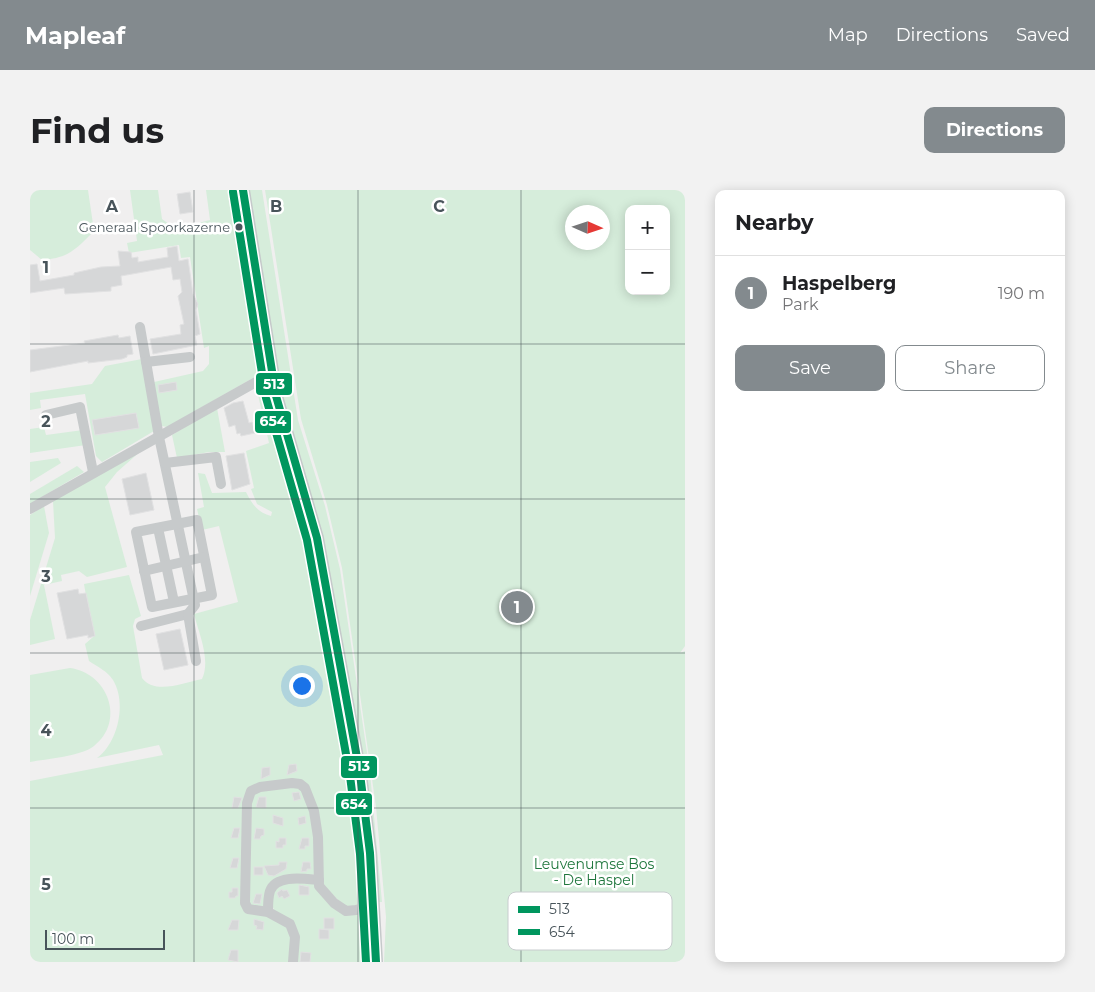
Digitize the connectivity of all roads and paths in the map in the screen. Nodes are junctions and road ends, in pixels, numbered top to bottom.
1 (243, 190) edge
2 (140, 327) dead end
3 (190, 357) dead end
4 (146, 362) junction
5 (272, 373) junction
6 (46, 415) dead end
7 (159, 437) junction
8 (165, 464) junction
9 (93, 472) junction
10 (221, 484) dead end
11 (30, 509) edge
12 (177, 524) junction
13 (158, 528) junction
14 (204, 557) junction
15 (185, 561) junction
16 (166, 566) junction
17 (144, 570) junction
18 (193, 598) junction
19 (174, 602) junction
20 (188, 614) junction
21 (141, 626) dead end
22 (196, 661) dead end
23 (319, 880) junction
24 (373, 906) junction
25 (268, 912) junction
26 (293, 962) edge
27 (376, 962) edge

1 - 5 main road
2 - 4 lane
3 - 4 lane
4 - 7 lane
5 - 7 lane
5 - 24 main road
6 - 9 lane
7 - 8 lane
7 - 9 lane
8 - 10 lane
8 - 12 lane
9 - 11 lane
12 - 13 lane
12 - 14 lane
12 - 15 lane
13 - 16 lane
13 - 17 lane
14 - 15 lane
14 - 18 lane
15 - 16 lane
15 - 18 lane
16 - 17 lane
16 - 19 lane
17 - 19 lane
18 - 19 lane
18 - 20 lane
20 - 21 lane
20 - 22 lane
23 - 24 lane
23 - 25 lane
23 - 25 lane
24 - 27 main road
25 - 26 lane

